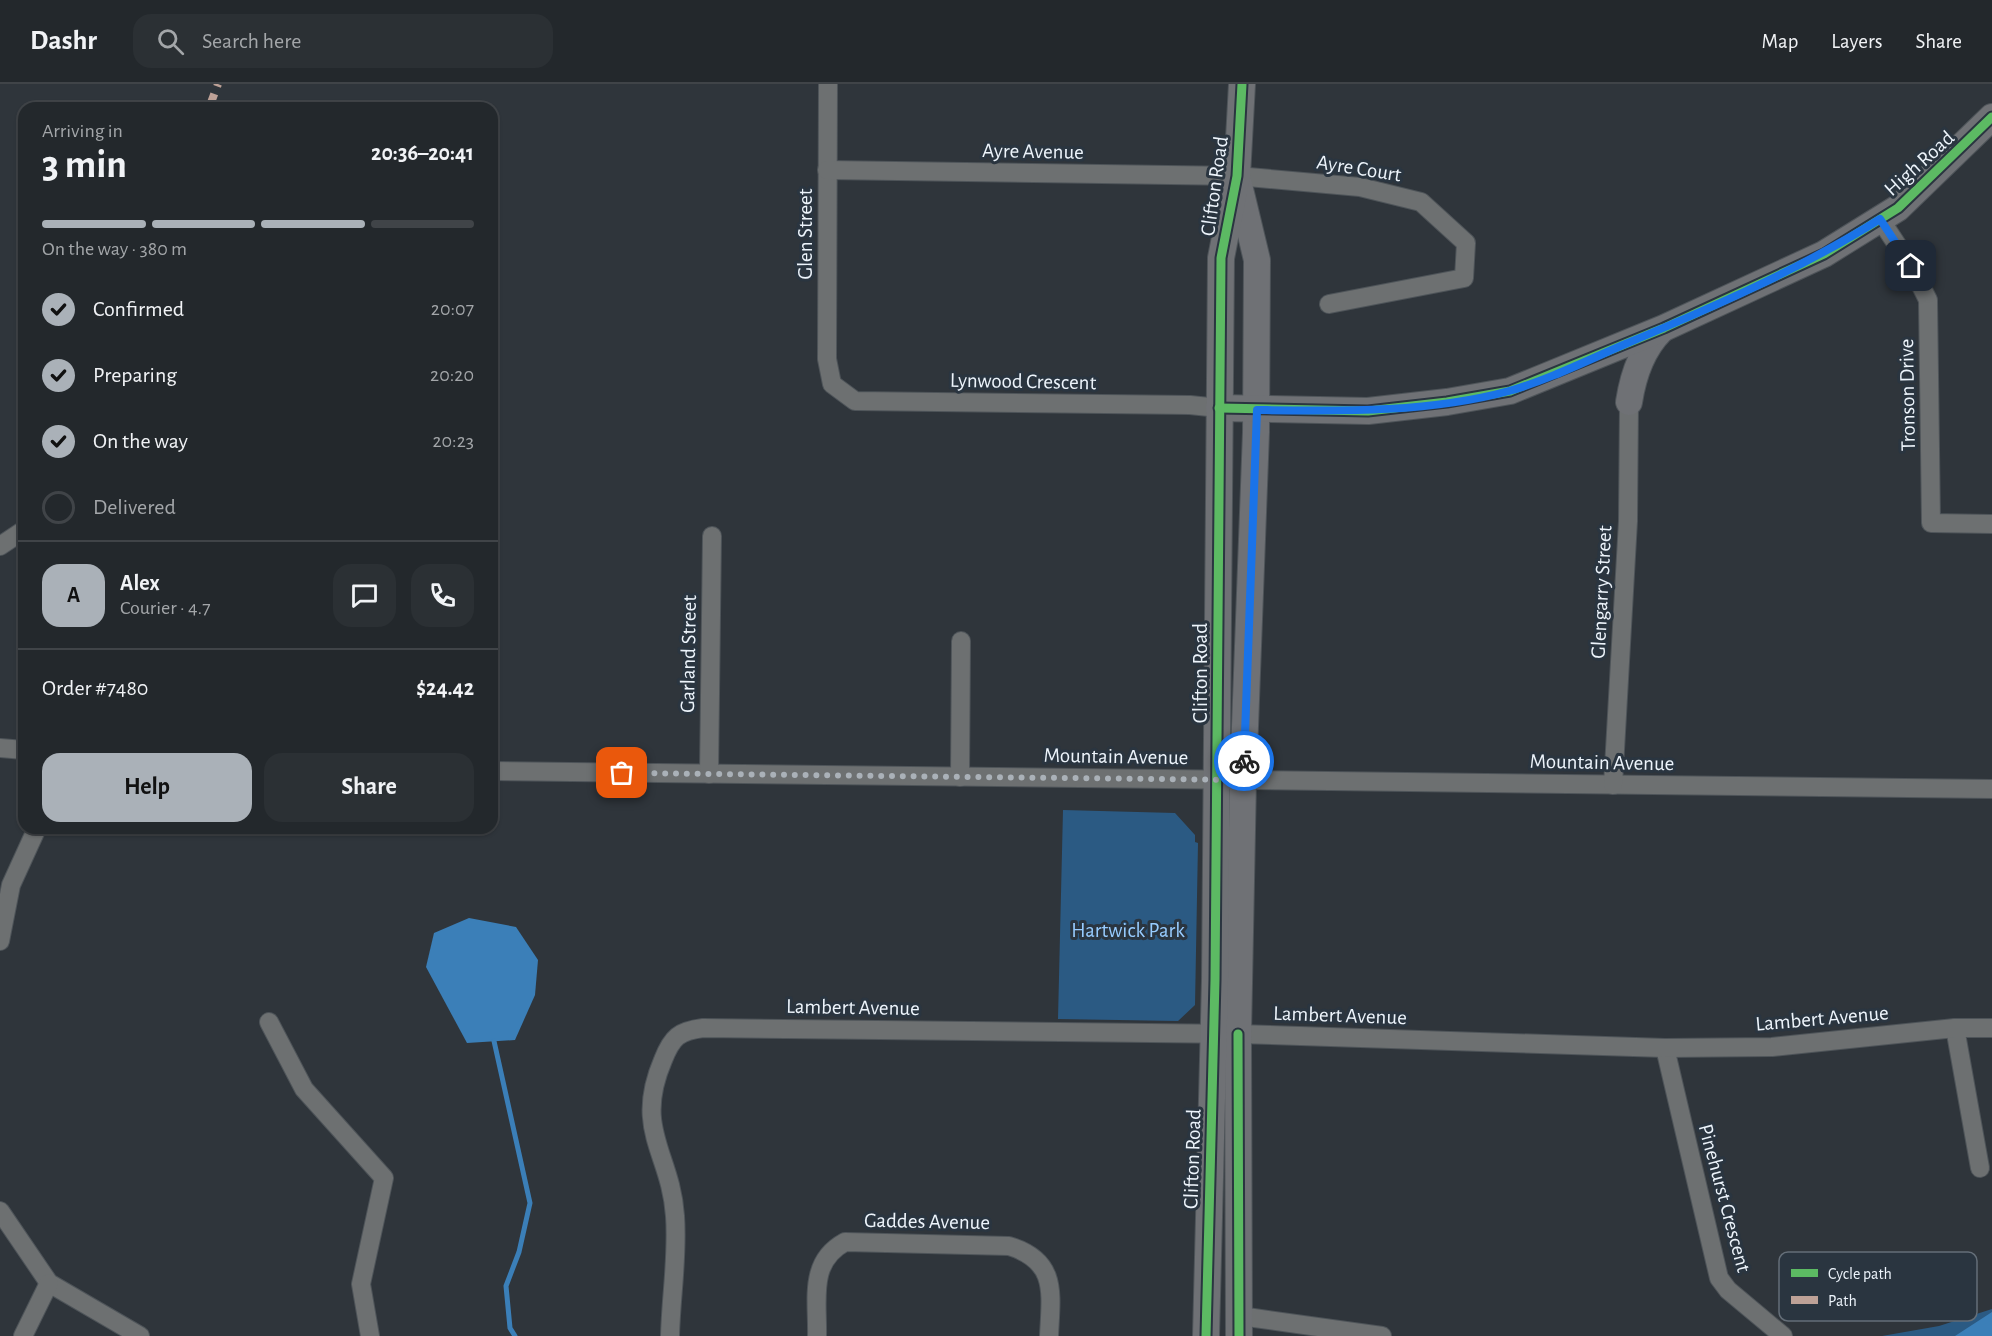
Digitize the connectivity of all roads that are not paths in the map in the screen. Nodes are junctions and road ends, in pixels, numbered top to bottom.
1 (828, 84) edge
2 (1242, 84) edge
3 (1992, 117) edge
4 (827, 170) junction
5 (1237, 176) junction
6 (1880, 219) junction
7 (1329, 304) dead end
8 (1664, 328) junction
9 (832, 384) joint
10 (1629, 402) joint
11 (1219, 408) junction
12 (1257, 410) junction
13 (1992, 524) edge
14 (18, 534) edge
15 (712, 536) dead end
16 (0, 546) edge
17 (961, 640) dead end
18 (0, 748) edge
19 (18, 750) edge
20 (498, 771) edge
21 (709, 774) junction
22 (960, 777) junction
23 (1217, 780) junction
24 (1243, 780) junction
25 (1612, 785) junction
26 (1992, 789) edge
27 (34, 835) edge
28 (0, 941) edge
29 (269, 1022) dead end
30 (1955, 1028) junction
31 (1992, 1028) edge
32 (1226, 1034) junction
33 (1665, 1048) junction
34 (1980, 1168) dead end
35 (0, 1212) edge
36 (49, 1283) junction
37 (1240, 1326) edge
38 (23, 1336) edge
39 (140, 1336) edge
40 (370, 1336) edge
41 (670, 1336) edge
42 (817, 1336) edge
43 (1049, 1336) edge
44 (1206, 1336) edge
45 (1382, 1336) edge
46 (1783, 1336) edge

1 - 4 street, Glen Street
2 - 5 main road, Clifton Road
3 - 6 main road, High Road
4 - 5 street, Ayre Avenue
4 - 9 street, Glen Street
5 - 7 street, Ayre Court
5 - 11 main road, Clifton Road
5 - 12 main road, Clifton Road
6 - 8 main road, High Road
6 - 13 street, Tronson Drive
8 - 10 main road
8 - 12 main road, High Road
9 - 11 street, Lynwood Crescent
10 - 25 street, Glengarry Street
11 - 12 main road, High Road
11 - 23 main road, Clifton Road
12 - 24 main road, Clifton Road
14 - 16 street
15 - 21 street, Garland Street
17 - 22 street
18 - 19 street
20 - 21 street, Mountain Avenue
21 - 22 street, Mountain Avenue
22 - 23 street, Mountain Avenue
23 - 24 street, Mountain Avenue
23 - 32 main road, Clifton Road
24 - 25 street, Mountain Avenue
24 - 32 main road, Clifton Road
25 - 26 street, Mountain Avenue
27 - 28 street
29 - 40 street
30 - 31 street, Lambert Avenue
30 - 33 street, Lambert Avenue
30 - 34 street
32 - 33 street, Lambert Avenue
32 - 37 main road, Clifton Road
32 - 41 street, Lambert Avenue
32 - 44 main road, Clifton Road
33 - 46 street, Pinehurst Crescent
35 - 36 street
36 - 38 street
36 - 39 street
37 - 45 street
42 - 43 street, Gaddes Avenue

